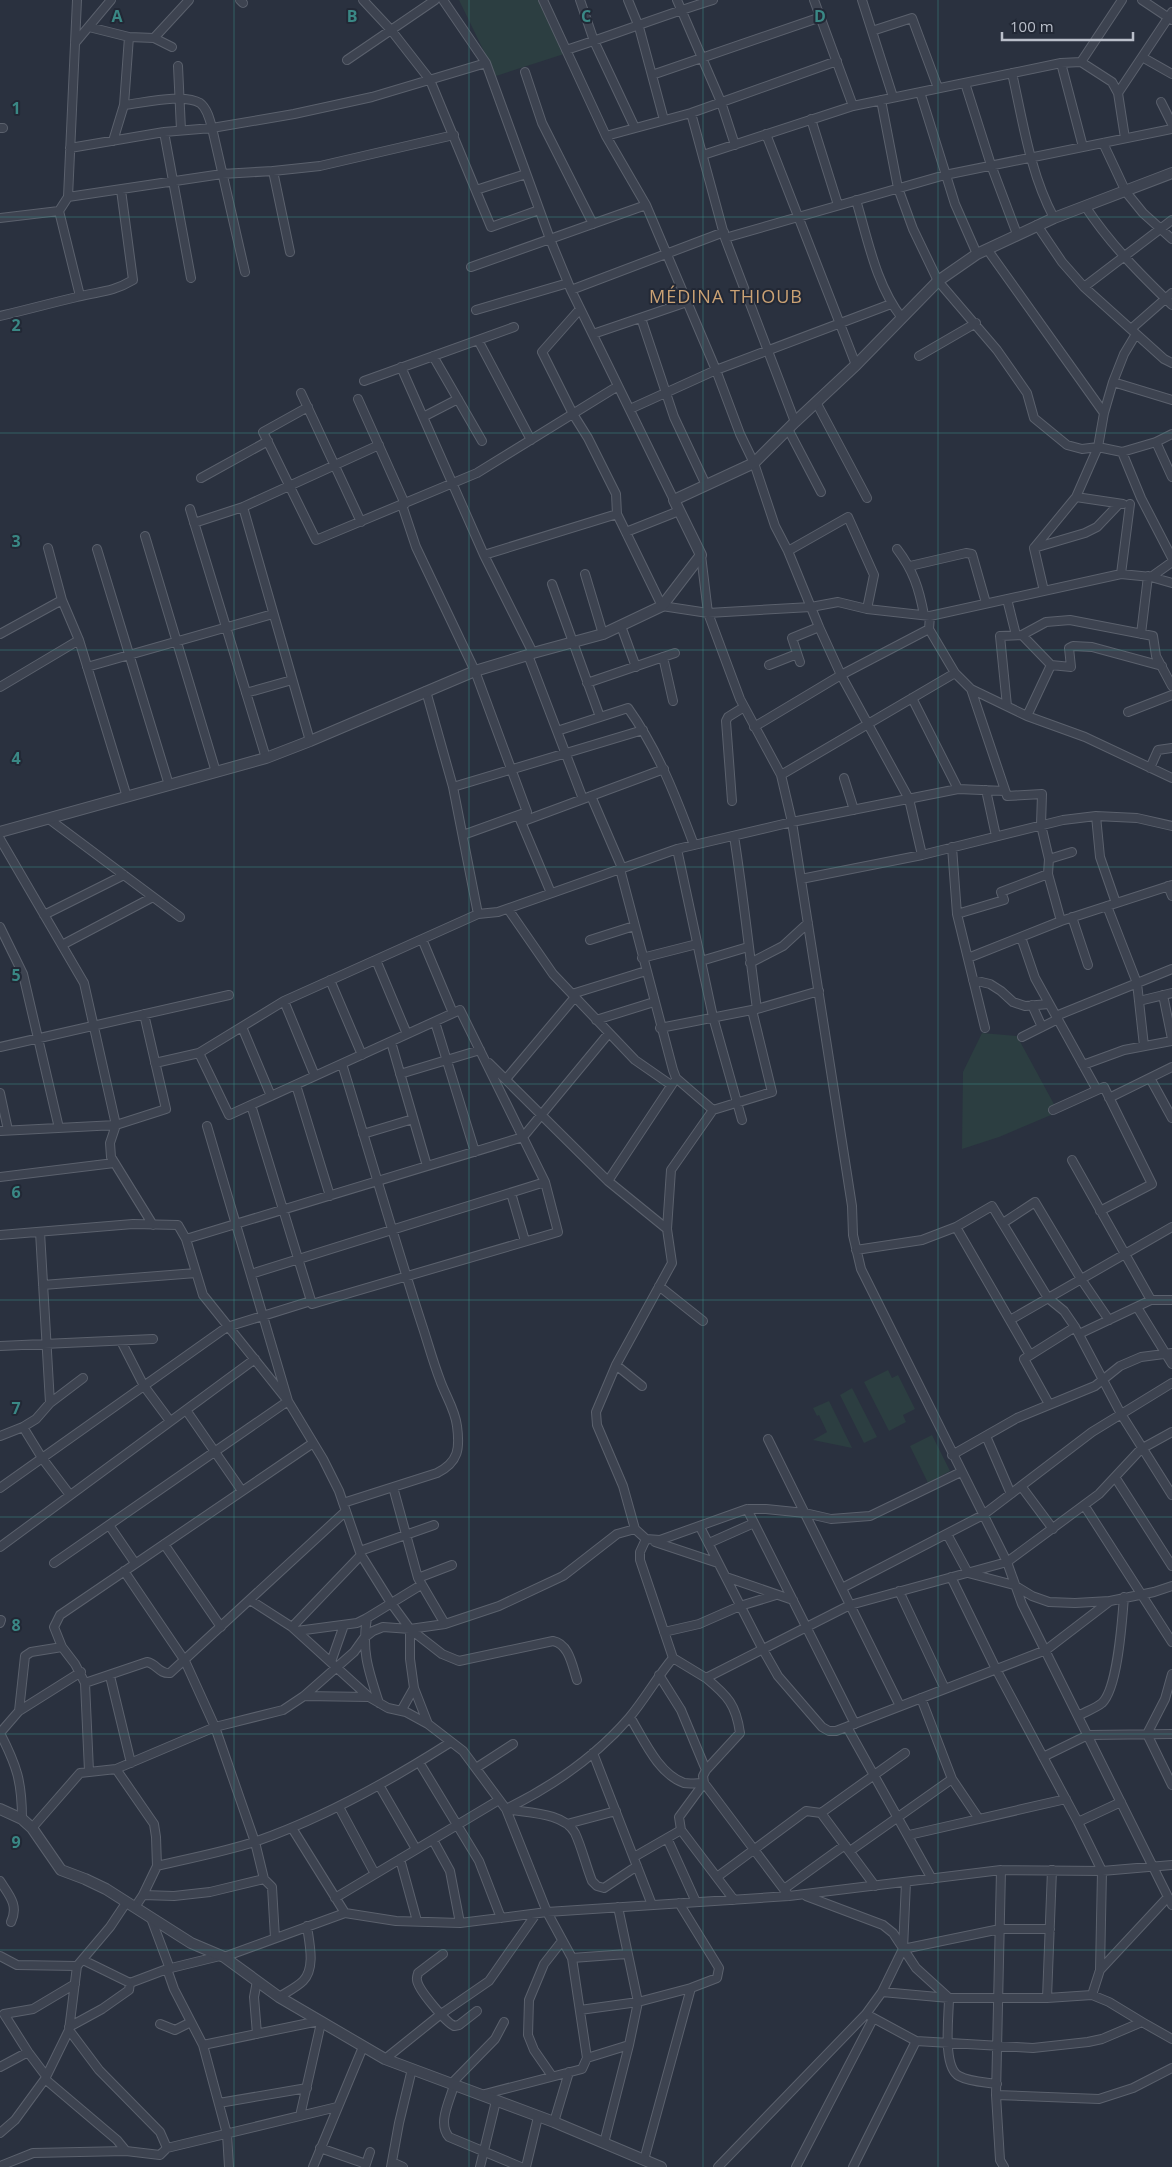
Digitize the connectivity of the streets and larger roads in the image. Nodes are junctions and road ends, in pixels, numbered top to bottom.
1 (77, 0) edge
2 (112, 0) edge
3 (189, 0) edge
4 (363, 0) edge
5 (435, 0) edge
6 (443, 0) edge
7 (543, 0) edge
8 (580, 0) edge
9 (628, 0) edge
10 (677, 0) edge
11 (713, 0) edge
12 (814, 0) edge
13 (862, 0) edge
14 (1122, 0) edge
15 (1142, 0) edge
16 (680, 10) junction
17 (821, 17) junction
18 (1171, 17) edge
19 (89, 27) junction
20 (639, 27) junction
21 (391, 30) junction
22 (872, 31) junction
23 (129, 37) junction
24 (154, 38) junction
25 (594, 41) junction
26 (75, 43) junction
27 (172, 47) dead end
28 (566, 50) junction
29 (1142, 57) junction
30 (701, 58) junction
31 (347, 60) dead end
32 (837, 61) junction
33 (1081, 62) junction
34 (486, 63) junction
35 (1061, 63) junction
36 (178, 66) dead end
37 (525, 72) dead end
38 (1012, 73) junction
39 (1172, 74) edge
40 (652, 75) junction
41 (430, 80) junction
42 (965, 83) junction
43 (938, 88) junction
44 (920, 92) junction
45 (1118, 93) junction
46 (894, 97) junction
47 (180, 99) junction
48 (881, 100) junction
49 (721, 102) junction
50 (1161, 102) dead end
51 (124, 105) junction
52 (853, 106) junction
53 (691, 113) junction
54 (811, 119) junction
55 (664, 120) junction
56 (1172, 124) edge
57 (212, 128) junction
58 (635, 128) junction
59 (1172, 129) edge
60 (181, 130) junction
61 (164, 132) junction
62 (766, 134) junction
63 (454, 135) junction
64 (606, 136) junction
65 (1125, 138) junction
66 (113, 141) junction
67 (1103, 143) junction
68 (735, 145) junction
69 (1083, 147) junction
70 (70, 148) junction
71 (703, 155) junction
72 (1030, 157) junction
73 (991, 166) junction
74 (273, 171) junction
75 (1172, 173) edge
76 (222, 174) junction
77 (526, 174) junction
78 (945, 175) junction
79 (172, 181) junction
80 (898, 188) junction
81 (121, 190) junction
82 (476, 190) junction
83 (1126, 192) junction
84 (68, 197) junction
85 (856, 200) junction
86 (646, 205) junction
87 (838, 206) junction
88 (1085, 206) junction
89 (539, 210) junction
90 (59, 211) junction
91 (798, 217) junction
92 (0, 218) edge
93 (1054, 218) junction
94 (1172, 220) edge
95 (593, 224) junction
96 (1037, 225) junction
97 (1162, 228) junction
98 (1017, 234) junction
99 (725, 235) junction
100 (550, 239) junction
101 (1172, 239) edge
102 (987, 249) junction
103 (290, 252) dead end
104 (667, 254) junction
105 (977, 254) junction
106 (1124, 258) junction
107 (471, 267) dead end
108 (245, 272) dead end
109 (191, 278) dead end
110 (938, 281) junction
111 (570, 287) junction
112 (1084, 287) junction
113 (1172, 293) edge
114 (80, 296) junction
115 (1165, 298) junction
116 (687, 302) junction
117 (891, 304) junction
118 (1172, 305) edge
119 (580, 309) junction
120 (476, 310) dead end
121 (0, 316) edge
122 (641, 318) junction
123 (902, 318) junction
124 (976, 323) junction
125 (840, 324) junction
126 (514, 327) dead end
127 (1133, 332) junction
128 (593, 334) junction
129 (478, 340) junction
130 (768, 351) junction
131 (433, 356) junction
132 (920, 356) dead end
133 (1172, 363) edge
134 (856, 365) junction
135 (401, 367) junction
136 (716, 370) junction
137 (364, 381) dead end
138 (1114, 382) junction
139 (618, 386) junction
140 (301, 393) dead end
141 (665, 393) junction
142 (358, 399) dead end
143 (458, 399) junction
144 (1172, 400) edge
145 (816, 402) junction
146 (308, 407) junction
147 (630, 409) junction
148 (1104, 413) junction
149 (573, 414) junction
150 (423, 417) junction
151 (791, 425) junction
152 (1172, 434) edge
153 (531, 440) junction
154 (268, 441) junction
155 (482, 441) dead end
156 (1156, 442) junction
157 (379, 445) junction
158 (1098, 447) junction
159 (1122, 452) junction
160 (754, 463) junction
161 (334, 466) junction
162 (1172, 476) edge
163 (200, 478) dead end
164 (452, 485) junction
165 (290, 486) junction
166 (706, 486) junction
167 (821, 492) dead end
168 (1076, 497) junction
169 (867, 498) dead end
170 (1141, 498) junction
171 (674, 500) junction
172 (1119, 504) junction
173 (1130, 504) junction
174 (403, 505) junction
175 (242, 507) junction
176 (190, 509) dead end
177 (680, 511) junction
178 (617, 514) junction
179 (360, 522) junction
180 (194, 523) junction
181 (626, 532) junction
182 (145, 536) dead end
183 (48, 548) dead end
184 (1034, 548) junction
185 (96, 549) dead end
186 (897, 549) dead end
187 (788, 550) junction
188 (484, 555) junction
189 (701, 555) junction
190 (1172, 560) edge
191 (910, 566) junction
192 (585, 574) dead end
193 (1121, 574) junction
194 (1149, 576) junction
195 (1172, 583) edge
196 (552, 584) dead end
197 (1044, 591) junction
198 (1007, 599) junction
199 (62, 600) junction
200 (986, 603) junction
201 (662, 606) junction
202 (811, 607) junction
203 (867, 609) junction
204 (273, 614) junction
205 (708, 614) junction
206 (927, 615) junction
207 (621, 626) junction
208 (226, 627) junction
209 (819, 627) junction
210 (929, 629) junction
211 (0, 634) edge
212 (603, 634) junction
213 (1141, 634) junction
214 (1019, 635) junction
215 (79, 640) junction
216 (177, 641) junction
217 (572, 641) junction
218 (675, 653) dead end
219 (530, 654) junction
220 (129, 655) junction
221 (663, 657) junction
222 (769, 665) dead end
223 (1051, 665) junction
224 (1162, 666) junction
225 (87, 667) junction
226 (636, 667) junction
227 (475, 671) junction
228 (955, 673) junction
229 (842, 675) junction
230 (292, 680) junction
231 (588, 683) junction
232 (0, 686) edge
233 (1172, 686) edge
234 (971, 688) junction
235 (426, 691) junction
236 (246, 693) junction
237 (1172, 695) edge
238 (912, 698) junction
239 (673, 701) dead end
240 (1007, 706) junction
241 (744, 707) junction
242 (1128, 712) dead end
243 (1027, 716) junction
244 (600, 718) junction
245 (868, 724) junction
246 (754, 728) junction
247 (643, 730) junction
248 (557, 731) junction
249 (310, 741) junction
250 (1172, 748) edge
251 (566, 753) junction
252 (266, 758) junction
253 (1150, 768) junction
254 (513, 769) junction
255 (664, 769) junction
256 (216, 772) junction
257 (781, 775) junction
258 (844, 778) dead end
259 (1172, 778) edge
260 (169, 785) junction
261 (453, 787) junction
262 (958, 789) junction
263 (986, 790) junction
264 (1006, 791) junction
265 (127, 797) junction
266 (587, 798) junction
267 (909, 799) junction
268 (732, 801) dead end
269 (854, 810) junction
270 (1096, 816) junction
271 (50, 818) junction
272 (519, 819) junction
273 (792, 822) junction
274 (1041, 825) junction
275 (1172, 826) edge
276 (0, 832) edge
277 (463, 835) junction
278 (734, 836) junction
279 (996, 836) junction
280 (0, 839) edge
281 (694, 845) junction
282 (952, 847) junction
283 (677, 849) junction
284 (1072, 852) dead end
285 (922, 854) junction
286 (1049, 859) junction
287 (621, 869) junction
288 (124, 874) junction
289 (1048, 874) junction
290 (801, 879) junction
291 (1170, 885) edge
292 (551, 893) junction
293 (1172, 896) edge
294 (153, 897) junction
295 (1112, 904) junction
296 (508, 909) junction
297 (478, 914) junction
298 (957, 914) junction
299 (44, 915) junction
300 (180, 917) dead end
301 (1072, 917) junction
302 (1061, 921) junction
303 (808, 924) junction
304 (634, 926) junction
305 (0, 927) edge
306 (1021, 937) junction
307 (422, 939) junction
308 (590, 940) dead end
309 (697, 944) junction
310 (62, 945) junction
311 (748, 947) junction
312 (642, 958) junction
313 (968, 958) junction
314 (376, 960) junction
315 (701, 961) junction
316 (750, 962) junction
317 (1088, 965) dead end
318 (1172, 969) edge
319 (646, 971) junction
320 (330, 980) junction
321 (973, 980) junction
322 (1137, 983) junction
323 (819, 991) junction
324 (1172, 992) edge
325 (229, 995) dead end
326 (1163, 995) junction
327 (573, 996) junction
328 (284, 1001) junction
329 (1139, 1001) junction
330 (654, 1002) junction
331 (1049, 1004) junction
332 (1032, 1006) junction
333 (754, 1009) junction
334 (453, 1013) junction
335 (144, 1014) junction
336 (713, 1017) junction
337 (1057, 1018) junction
338 (596, 1020) junction
339 (435, 1022) junction
340 (94, 1026) junction
341 (242, 1027) junction
342 (1042, 1027) junction
343 (660, 1028) junction
344 (985, 1028) dead end
345 (609, 1033) junction
346 (407, 1034) junction
347 (1022, 1037) dead end
348 (38, 1038) junction
349 (1172, 1040) edge
350 (391, 1042) junction
351 (1144, 1046) junction
352 (0, 1047) edge
353 (199, 1053) junction
354 (482, 1054) junction
355 (362, 1055) junction
356 (446, 1060) junction
357 (155, 1063) junction
358 (342, 1064) junction
359 (1083, 1065) junction
360 (1172, 1067) edge
361 (400, 1074) junction
362 (315, 1076) junction
363 (676, 1078) junction
364 (1150, 1078) junction
365 (506, 1079) junction
366 (296, 1085) junction
367 (671, 1086) junction
368 (1097, 1090) junction
369 (0, 1093) edge
370 (271, 1096) junction
371 (1109, 1098) junction
372 (737, 1103) junction
373 (251, 1105) junction
374 (713, 1110) junction
375 (1053, 1110) dead end
376 (541, 1115) junction
377 (1172, 1118) edge
378 (413, 1119) junction
379 (742, 1120) dead end
380 (116, 1125) junction
381 (207, 1126) dead end
382 (59, 1128) junction
383 (4, 1130) edge
384 (363, 1134) junction
385 (523, 1137) junction
386 (475, 1152) junction
387 (1072, 1160) dead end
388 (114, 1163) junction
389 (427, 1166) junction
390 (0, 1177) edge
391 (378, 1181) junction
392 (608, 1181) junction
393 (545, 1182) junction
394 (511, 1193) junction
395 (330, 1196) junction
396 (283, 1210) junction
397 (1100, 1211) junction
398 (1002, 1223) junction
399 (236, 1224) junction
400 (153, 1225) junction
401 (956, 1227) junction
402 (1172, 1227) edge
403 (667, 1229) junction
404 (392, 1230) junction
405 (40, 1232) junction
406 (0, 1235) edge
407 (186, 1239) junction
408 (525, 1241) junction
409 (856, 1250) junction
410 (1124, 1253) junction
411 (298, 1259) junction
412 (196, 1273) junction
413 (251, 1274) junction
414 (406, 1276) junction
415 (1081, 1279) junction
416 (43, 1285) junction
417 (659, 1286) junction
418 (1048, 1298) junction
419 (1151, 1300) junction
420 (1172, 1300) edge
421 (311, 1301) junction
422 (1137, 1307) junction
423 (263, 1316) junction
424 (1010, 1320) junction
425 (1109, 1320) junction
426 (703, 1321) dead end
427 (227, 1327) junction
428 (1077, 1331) junction
429 (153, 1339) dead end
430 (121, 1341) junction
431 (0, 1346) edge
432 (46, 1346) junction
433 (1169, 1353) edge
434 (1030, 1355) junction
435 (255, 1359) junction
436 (1172, 1364) edge
437 (616, 1365) junction
438 (83, 1378) dead end
439 (1102, 1379) junction
440 (1172, 1384) edge
441 (144, 1386) junction
442 (642, 1386) dead end
443 (288, 1401) junction
444 (50, 1403) junction
445 (1049, 1404) junction
446 (186, 1410) junction
447 (1121, 1414) junction
448 (170, 1422) junction
449 (23, 1427) junction
450 (1172, 1432) edge
451 (0, 1436) edge
452 (986, 1436) junction
453 (768, 1439) dead end
454 (313, 1443) junction
455 (1142, 1449) junction
456 (215, 1452) junction
457 (952, 1455) junction
458 (42, 1458) junction
459 (961, 1472) junction
460 (1115, 1477) junction
461 (1021, 1486) junction
462 (393, 1487) junction
463 (0, 1488) edge
464 (242, 1491) junction
465 (1011, 1494) junction
466 (70, 1495) junction
467 (1172, 1495) edge
468 (1084, 1505) junction
469 (344, 1507) junction
470 (747, 1509) junction
471 (805, 1513) junction
472 (983, 1515) junction
473 (754, 1523) junction
474 (109, 1525) junction
475 (434, 1525) dead end
476 (700, 1527) junction
477 (635, 1529) junction
478 (1053, 1529) junction
479 (946, 1534) junction
480 (406, 1535) junction
481 (650, 1540) junction
482 (164, 1544) junction
483 (709, 1544) junction
484 (0, 1547) edge
485 (361, 1553) junction
486 (1007, 1562) junction
487 (54, 1563) dead end
488 (135, 1563) junction
489 (718, 1563) junction
490 (452, 1565) dead end
491 (1172, 1566) edge
492 (124, 1571) junction
493 (968, 1573) junction
494 (726, 1577) junction
495 (951, 1577) junction
496 (419, 1581) junction
497 (1014, 1585) junction
498 (1172, 1586) edge
499 (842, 1588) junction
500 (899, 1591) junction
501 (1141, 1594) junction
502 (776, 1595) junction
503 (1124, 1597) junction
504 (250, 1600) junction
505 (793, 1600) junction
506 (1110, 1601) junction
507 (391, 1603) junction
508 (850, 1605) junction
509 (740, 1606) junction
510 (367, 1618) junction
511 (344, 1624) junction
512 (445, 1624) junction
513 (806, 1626) junction
514 (221, 1627) junction
515 (295, 1629) junction
516 (410, 1629) junction
517 (664, 1632) junction
518 (364, 1638) junction
519 (1172, 1642) edge
520 (62, 1647) junction
521 (762, 1648) junction
522 (1046, 1650) junction
523 (673, 1658) junction
524 (185, 1661) junction
525 (333, 1664) junction
526 (996, 1670) junction
527 (81, 1672) junction
528 (1172, 1674) edge
529 (659, 1675) junction
530 (110, 1676) junction
531 (706, 1678) junction
532 (577, 1680) dead end
533 (85, 1683) junction
534 (414, 1688) junction
535 (945, 1689) junction
536 (304, 1696) junction
537 (369, 1697) junction
538 (921, 1698) junction
539 (379, 1703) junction
540 (900, 1706) junction
541 (19, 1711) junction
542 (401, 1711) junction
543 (1078, 1716) junction
544 (630, 1717) junction
545 (428, 1724) junction
546 (855, 1724) junction
547 (215, 1727) junction
548 (847, 1727) junction
549 (0, 1733) edge
550 (1147, 1734) junction
551 (1172, 1734) edge
552 (1088, 1735) junction
553 (451, 1742) junction
554 (513, 1744) dead end
555 (593, 1753) junction
556 (905, 1753) dead end
557 (1043, 1757) junction
558 (419, 1762) junction
559 (132, 1763) junction
560 (476, 1768) junction
561 (116, 1769) junction
562 (706, 1770) junction
563 (90, 1771) junction
564 (874, 1775) junction
565 (952, 1779) junction
566 (704, 1783) junction
567 (379, 1785) junction
568 (1172, 1785) edge
569 (499, 1800) junction
570 (1066, 1800) junction
571 (1121, 1802) junction
572 (339, 1807) junction
573 (0, 1809) edge
574 (506, 1809) junction
575 (616, 1811) junction
576 (821, 1813) junction
577 (898, 1817) junction
578 (22, 1819) junction
579 (979, 1819) junction
580 (1078, 1822) junction
581 (567, 1824) junction
582 (457, 1825) junction
583 (32, 1828) junction
584 (292, 1828) junction
585 (681, 1830) junction
586 (908, 1835) junction
587 (667, 1838) junction
588 (433, 1840) junction
589 (255, 1842) junction
590 (848, 1848) junction
591 (416, 1850) junction
592 (754, 1850) junction
593 (634, 1857) junction
594 (400, 1859) junction
595 (1172, 1865) edge
596 (157, 1866) junction
597 (637, 1866) junction
598 (1153, 1867) junction
599 (1001, 1870) junction
600 (1052, 1870) junction
601 (1102, 1871) junction
602 (375, 1874) junction
603 (717, 1877) junction
604 (264, 1879) junction
605 (932, 1879) junction
606 (0, 1882) edge
607 (906, 1882) junction
608 (875, 1886) junction
609 (784, 1889) junction
610 (803, 1894) junction
611 (143, 1895) junction
612 (789, 1896) junction
613 (335, 1898) junction
614 (734, 1900) junction
615 (1170, 1901) edge
616 (696, 1902) junction
617 (679, 1903) junction
618 (130, 1905) junction
619 (652, 1905) junction
620 (618, 1907) junction
621 (547, 1912) junction
622 (345, 1913) junction
623 (536, 1914) junction
624 (152, 1918) junction
625 (501, 1918) junction
626 (417, 1921) junction
627 (11, 1922) dead end
628 (460, 1923) junction
629 (307, 1926) junction
630 (1000, 1929) junction
631 (1050, 1930) junction
632 (275, 1938) junction
633 (562, 1941) junction
634 (903, 1950) junction
635 (443, 1954) dead end
636 (628, 1954) junction
637 (0, 1956) edge
638 (222, 1956) junction
639 (572, 1958) junction
640 (80, 1963) junction
641 (168, 1969) junction
642 (1100, 1970) junction
643 (257, 1981) junction
644 (130, 1983) junction
645 (75, 1984) junction
646 (691, 1988) junction
647 (882, 1992) junction
648 (1092, 1995) junction
649 (280, 1997) junction
650 (949, 1998) junction
651 (998, 1998) junction
652 (1047, 1998) junction
653 (638, 2002) junction
654 (580, 2010) junction
655 (477, 2011) dead end
656 (441, 2014) junction
657 (870, 2016) junction
658 (191, 2022) junction
659 (320, 2022) junction
660 (504, 2022) dead end
661 (1142, 2022) junction
662 (160, 2024) dead end
663 (69, 2029) junction
664 (257, 2034) junction
665 (1172, 2039) edge
666 (916, 2041) junction
667 (948, 2043) junction
668 (203, 2045) junction
669 (629, 2045) junction
670 (997, 2046) junction
671 (363, 2047) junction
672 (28, 2052) junction
673 (587, 2058) junction
674 (385, 2059) junction
675 (0, 2067) edge
676 (1172, 2068) edge
677 (412, 2070) junction
678 (569, 2072) junction
679 (552, 2076) junction
680 (45, 2077) junction
681 (997, 2084) junction
682 (452, 2085) junction
683 (307, 2088) junction
684 (480, 2095) junction
685 (996, 2095) junction
686 (496, 2101) junction
687 (219, 2103) junction
688 (337, 2107) junction
689 (300, 2116) junction
690 (538, 2117) junction
691 (554, 2122) junction
692 (0, 2133) edge
693 (227, 2134) junction
694 (604, 2143) junction
695 (167, 2148) junction
696 (320, 2148) junction
697 (126, 2151) junction
698 (370, 2152) dead end
699 (483, 2153) junction
700 (644, 2160) junction
701 (365, 2165) edge
702 (391, 2165) edge
703 (0, 2166) edge
704 (229, 2167) edge
705 (313, 2167) edge
706 (403, 2167) edge
707 (480, 2167) edge
708 (521, 2167) edge
709 (526, 2167) edge
710 (661, 2167) edge
711 (718, 2167) edge
712 (796, 2167) edge
713 (853, 2167) edge
714 (1004, 2167) edge

1 - 26 street
2 - 19 street
3 - 24 street
4 - 21 street
5 - 21 street
6 - 34 street
7 - 28 street
8 - 25 street
9 - 20 street
10 - 16 street
11 - 16 street
12 - 17 street
13 - 22 street
14 - 33 street
15 - 18 street
16 - 20 street
16 - 30 street
17 - 30 street
17 - 32 street
18 - 29 street
19 - 23 street
19 - 26 street
20 - 25 street
20 - 40 street
21 - 31 street
21 - 41 street
22 - 43 street
22 - 46 street
23 - 24 street
23 - 51 street
24 - 27 street
25 - 28 street
25 - 58 street
26 - 70 street
28 - 64 street
29 - 39 street
29 - 45 street
30 - 40 street
30 - 49 street
32 - 49 street
32 - 52 street
33 - 35 street
33 - 45 street
34 - 41 street
34 - 77 street
35 - 38 street
35 - 69 street
36 - 47 street
37 - 95 street
38 - 42 street
38 - 72 street
40 - 55 street
41 - 57 street
41 - 63 street
42 - 43 street
42 - 73 street
43 - 44 street
44 - 46 street
44 - 78 street
45 - 65 street
46 - 48 street
47 - 51 street
47 - 57 street
47 - 60 street
48 - 52 street
48 - 80 street
49 - 53 street
49 - 68 street
50 - 56 street
51 - 66 street
52 - 54 street
53 - 55 street
53 - 71 street
54 - 62 street
54 - 87 street
55 - 58 street
57 - 60 street
57 - 76 street
58 - 64 street
59 - 65 street
60 - 61 street
61 - 66 street
61 - 79 street
62 - 68 street
62 - 91 street
63 - 74 street
63 - 82 street
64 - 86 street
65 - 67 street
66 - 70 street
67 - 69 street
67 - 83 street
68 - 71 street
69 - 72 street
70 - 84 street
71 - 99 street
72 - 73 street
72 - 93 street
73 - 78 street
73 - 98 street
74 - 76 street
74 - 103 street
75 - 83 street
76 - 79 street
76 - 108 street
77 - 82 street
77 - 89 street
78 - 80 street
78 - 105 street
79 - 81 street
79 - 109 street
80 - 85 street
80 - 110 street
81 - 84 street
81 - 114 street
82 - 89 street
83 - 88 street
83 - 97 street
84 - 90 street
85 - 87 street
85 - 117 street
86 - 95 street
86 - 104 street
87 - 91 street
88 - 93 street
88 - 106 street
89 - 100 street
90 - 92 street
90 - 114 street
91 - 99 street
91 - 125 street
93 - 96 street
94 - 97 street
95 - 100 street
96 - 98 street
96 - 112 street
97 - 101 street
97 - 106 street
98 - 102 street
99 - 104 street
99 - 130 street
100 - 107 street
100 - 111 street
102 - 105 street
102 - 148 street
104 - 111 street
104 - 116 street
105 - 110 street
106 - 112 street
106 - 115 street
110 - 123 street
110 - 124 street
111 - 119 street
111 - 120 street
112 - 127 street
113 - 115 street
114 - 121 street
115 - 118 street
115 - 127 street
116 - 122 street
116 - 136 street
117 - 123 street
117 - 125 street
119 - 128 street
119 - 149 street
122 - 128 street
122 - 141 street
123 - 134 street
124 - 132 street
124 - 158 street
125 - 130 street
125 - 134 street
126 - 129 street
127 - 133 street
127 - 138 street
128 - 139 street
129 - 131 street
129 - 153 street
130 - 136 street
130 - 151 street
131 - 135 street
131 - 143 street
134 - 145 street
135 - 137 street
135 - 150 street
136 - 141 street
136 - 160 street
138 - 144 street
138 - 148 street
139 - 147 street
139 - 149 street
140 - 146 street
141 - 147 street
141 - 166 street
142 - 157 street
143 - 150 street
143 - 155 street
145 - 151 street
145 - 169 street
146 - 154 street
146 - 161 street
147 - 171 street
148 - 158 street
149 - 153 street
149 - 178 street
150 - 164 street
151 - 160 street
151 - 167 street
152 - 156 street
153 - 164 street
154 - 163 street
154 - 165 street
156 - 159 street
156 - 162 street
157 - 161 street
157 - 174 street
158 - 159 street
158 - 168 street
159 - 170 street
160 - 166 street
160 - 187 street
161 - 165 street
161 - 179 street
164 - 174 street
164 - 188 street
165 - 175 street
165 - 179 street
166 - 171 street
168 - 172 street
168 - 184 street
170 - 173 street
170 - 190 street
171 - 177 street
172 - 173 street
172 - 184 street
173 - 193 street
174 - 179 street
174 - 227 street
175 - 180 street
175 - 204 street
176 - 180 street
177 - 181 street
177 - 189 street
178 - 181 street
178 - 188 street
180 - 208 street
181 - 201 street
182 - 216 street
183 - 199 street
184 - 197 street
185 - 220 street
186 - 191 street
187 - 202 street
187 - 203 street
188 - 219 street
189 - 201 street
189 - 205 street
190 - 194 street
191 - 200 street
191 - 206 street
192 - 212 street
193 - 194 street
193 - 197 street
194 - 195 street
194 - 213 street
196 - 217 street
197 - 198 street
198 - 200 street
198 - 214 street
199 - 211 street
199 - 215 street
200 - 206 street
201 - 205 street
201 - 207 street
202 - 203 street
202 - 205 street
202 - 209 street
203 - 206 street
204 - 208 street
204 - 230 street
205 - 241 street
206 - 210 street
207 - 212 street
207 - 226 street
208 - 216 street
208 - 236 street
209 - 222 street
209 - 229 street
210 - 228 street
210 - 229 street
212 - 217 street
213 - 214 street
213 - 224 street
214 - 223 street
214 - 240 street
215 - 225 street
215 - 232 street
216 - 220 street
216 - 256 street
217 - 219 street
217 - 231 street
218 - 221 street
219 - 227 street
219 - 248 street
220 - 225 street
220 - 260 street
221 - 226 street
221 - 239 street
223 - 224 street
223 - 243 street
224 - 233 street
225 - 265 street
226 - 231 street
227 - 235 street
227 - 254 street
228 - 234 street
228 - 238 street
229 - 245 street
229 - 246 street
230 - 236 street
230 - 249 street
231 - 244 street
234 - 240 street
234 - 264 street
235 - 249 street
235 - 261 street
236 - 252 street
237 - 242 street
238 - 245 street
238 - 262 street
240 - 243 street
241 - 246 street
241 - 268 street
243 - 253 street
244 - 247 street
244 - 248 street
245 - 257 street
245 - 267 street
246 - 257 street
247 - 251 street
247 - 255 street
248 - 251 street
249 - 252 street
250 - 253 street
251 - 254 street
251 - 266 street
252 - 256 street
253 - 259 street
254 - 261 street
254 - 272 street
255 - 266 street
255 - 281 street
256 - 260 street
257 - 273 street
258 - 269 street
260 - 265 street
261 - 277 street
262 - 263 street
262 - 267 street
263 - 264 street
263 - 279 street
264 - 274 street
265 - 271 street
266 - 272 street
266 - 287 street
267 - 269 street
267 - 285 street
269 - 273 street
270 - 274 street
270 - 275 street
270 - 295 street
271 - 276 street
271 - 288 street
272 - 277 street
272 - 292 street
273 - 278 street
273 - 290 street
274 - 279 street
274 - 286 street
277 - 297 street
278 - 281 street
278 - 311 street
279 - 282 street
280 - 299 street
281 - 283 street
282 - 285 street
282 - 298 street
283 - 287 street
283 - 309 street
284 - 286 street
285 - 290 street
286 - 289 street
287 - 292 street
287 - 304 street
288 - 294 street
288 - 299 street
289 - 298 street
289 - 302 street
290 - 303 street
291 - 293 street
291 - 295 street
292 - 296 street
294 - 300 street
294 - 310 street
295 - 301 street
295 - 322 street
296 - 297 street
296 - 327 street
297 - 307 street
298 - 313 street
299 - 310 street
301 - 302 street
301 - 317 street
302 - 306 street
303 - 316 street
303 - 323 street
304 - 308 street
304 - 312 street
305 - 348 street
306 - 313 street
306 - 331 street
307 - 314 street
307 - 334 street
309 - 312 street
309 - 315 street
310 - 340 street
311 - 315 street
311 - 316 street
312 - 319 street
313 - 321 street
314 - 320 street
314 - 346 street
315 - 336 street
316 - 333 street
318 - 322 street
319 - 327 street
319 - 330 street
320 - 328 street
320 - 355 street
321 - 332 street
321 - 344 street
322 - 329 street
322 - 337 street
323 - 333 street
323 - 409 street
324 - 326 street
325 - 335 street
326 - 329 street
326 - 349 street
327 - 338 street
327 - 365 street
328 - 341 street
328 - 362 street
329 - 351 street
330 - 338 street
330 - 343 street
331 - 332 street
331 - 337 street
332 - 342 street
333 - 336 street
333 - 372 street
334 - 339 street
334 - 354 street
335 - 340 street
335 - 357 street
336 - 343 street
336 - 372 street
337 - 342 street
337 - 359 street
338 - 345 street
339 - 346 street
339 - 356 street
340 - 348 street
340 - 380 street
341 - 353 street
341 - 370 street
342 - 347 street
343 - 363 street
345 - 367 street
345 - 376 street
346 - 350 street
348 - 352 street
348 - 382 street
349 - 351 street
350 - 355 street
350 - 361 street
351 - 359 street
353 - 357 street
353 - 373 street
354 - 356 street
354 - 365 street
354 - 385 street
355 - 358 street
356 - 361 street
356 - 386 street
357 - 380 street
358 - 362 street
358 - 384 street
359 - 368 street
360 - 364 street
361 - 378 street
362 - 366 street
363 - 367 street
363 - 374 street
364 - 371 street
364 - 377 street
365 - 376 street
366 - 370 street
366 - 395 street
367 - 392 street
368 - 371 street
368 - 375 street
369 - 383 street
370 - 373 street
371 - 397 street
372 - 374 street
372 - 379 street
373 - 396 street
374 - 403 street
376 - 385 street
376 - 392 street
378 - 384 street
378 - 389 street
380 - 382 street
380 - 388 street
381 - 399 street
382 - 383 street
384 - 391 street
385 - 386 street
385 - 393 street
386 - 389 street
387 - 397 street
388 - 390 street
388 - 400 street
389 - 391 street
391 - 395 street
391 - 404 street
392 - 403 street
393 - 394 street
393 - 408 street
394 - 404 street
394 - 408 street
395 - 396 street
396 - 399 street
396 - 411 street
397 - 410 street
398 - 401 street
398 - 415 street
398 - 418 street
399 - 407 street
399 - 413 street
400 - 405 street
400 - 407 street
401 - 409 street
401 - 424 street
402 - 410 street
403 - 417 street
404 - 411 street
404 - 414 street
405 - 406 street
405 - 416 street
407 - 412 street
408 - 414 street
409 - 457 street
410 - 415 street
410 - 419 street
411 - 413 street
411 - 421 street
412 - 416 street
412 - 427 street
413 - 423 street
414 - 421 street
414 - 462 street
415 - 418 street
415 - 425 street
416 - 432 street
417 - 426 street
417 - 437 street
418 - 424 street
418 - 428 street
419 - 420 street
419 - 422 street
421 - 423 street
422 - 425 street
422 - 433 street
423 - 427 street
423 - 443 street
424 - 434 street
425 - 428 street
427 - 435 street
427 - 441 street
428 - 434 street
428 - 439 street
429 - 430 street
430 - 432 street
430 - 441 street
431 - 432 street
432 - 444 street
433 - 436 street
433 - 439 street
434 - 445 street
435 - 443 street
435 - 446 street
437 - 442 street
437 - 477 street
438 - 444 street
439 - 445 street
439 - 447 street
440 - 447 street
441 - 448 street
441 - 458 street
443 - 454 street
443 - 456 street
444 - 449 street
445 - 452 street
446 - 448 street
446 - 456 street
447 - 455 street
447 - 461 street
448 - 466 street
449 - 451 street
449 - 458 street
450 - 455 street
452 - 457 street
452 - 465 street
453 - 471 street
454 - 464 street
454 - 469 street
455 - 460 street
455 - 467 street
456 - 464 street
456 - 474 street
457 - 459 street
458 - 463 street
458 - 466 street
459 - 471 street
459 - 472 street
460 - 468 street
460 - 491 street
461 - 465 street
461 - 478 street
462 - 469 street
462 - 480 street
464 - 482 street
465 - 472 street
466 - 484 street
468 - 478 street
468 - 501 street
469 - 485 street
469 - 504 street
470 - 471 street
470 - 473 street
470 - 476 street
471 - 499 street
472 - 479 street
472 - 486 street
473 - 483 street
473 - 505 street
474 - 487 street
474 - 488 street
475 - 480 street
476 - 481 street
476 - 483 street
477 - 481 street
477 - 512 street
478 - 486 street
479 - 493 street
479 - 499 street
480 - 485 street
480 - 496 street
481 - 489 street
481 - 517 street
482 - 488 street
482 - 514 street
483 - 489 street
485 - 507 street
485 - 515 street
486 - 493 street
486 - 497 street
488 - 492 street
489 - 494 street
490 - 496 street
492 - 520 street
492 - 524 street
493 - 495 street
493 - 497 street
494 - 502 street
494 - 509 street
495 - 500 street
495 - 526 street
496 - 507 street
496 - 512 street
497 - 506 street
497 - 522 street
498 - 501 street
499 - 508 street
500 - 508 street
500 - 535 street
501 - 503 street
501 - 519 street
502 - 505 street
502 - 509 street
503 - 506 street
503 - 543 street
504 - 514 street
504 - 515 street
505 - 513 street
506 - 522 street
507 - 510 street
507 - 516 street
508 - 513 street
508 - 540 street
509 - 517 street
509 - 521 street
510 - 511 street
510 - 518 street
511 - 515 street
511 - 525 street
512 - 516 street
513 - 521 street
513 - 546 street
514 - 524 street
515 - 525 street
516 - 518 street
516 - 532 street
516 - 534 street
517 - 523 street
518 - 525 street
518 - 539 street
520 - 527 street
520 - 541 street
521 - 531 street
521 - 548 street
522 - 526 street
522 - 543 street
523 - 529 street
523 - 531 street
524 - 530 street
524 - 547 street
525 - 536 street
525 - 537 street
526 - 535 street
526 - 557 street
527 - 533 street
527 - 541 street
528 - 550 street
529 - 544 street
529 - 562 street
530 - 533 street
530 - 559 street
531 - 562 street
533 - 563 street
534 - 542 street
534 - 545 street
535 - 538 street
536 - 537 street
536 - 547 street
537 - 539 street
538 - 540 street
538 - 565 street
539 - 542 street
540 - 546 street
541 - 549 street
542 - 545 street
543 - 552 street
544 - 555 street
544 - 566 street
545 - 553 street
546 - 548 street
547 - 559 street
547 - 589 street
548 - 564 street
549 - 578 street
550 - 551 street
550 - 552 street
550 - 568 street
552 - 557 street
552 - 571 street
553 - 558 street
553 - 560 street
554 - 560 street
555 - 574 street
555 - 575 street
556 - 564 street
557 - 570 street
558 - 567 street
558 - 582 street
559 - 561 street
560 - 569 street
561 - 563 street
561 - 596 street
562 - 566 street
563 - 583 street
564 - 576 street
564 - 577 street
565 - 577 street
565 - 579 street
566 - 585 street
566 - 592 street
567 - 572 street
567 - 591 street
569 - 574 street
569 - 582 street
570 - 579 street
570 - 580 street
571 - 580 street
571 - 598 street
572 - 584 street
572 - 602 street
573 - 578 street
574 - 581 street
574 - 621 street
575 - 581 street
575 - 593 street
576 - 590 street
576 - 592 street
577 - 586 street
577 - 590 street
578 - 583 street
579 - 586 street
580 - 601 street
581 - 597 street
582 - 588 street
582 - 625 street
583 - 618 street
584 - 589 street
584 - 613 street
585 - 587 street
585 - 603 street
586 - 605 street
587 - 593 street
587 - 616 street
588 - 591 street
588 - 628 street
589 - 596 street
589 - 604 street
590 - 608 street
590 - 609 street
591 - 594 street
592 - 603 street
592 - 609 street
593 - 597 street
594 - 602 street
594 - 626 street
595 - 598 street
596 - 611 street
597 - 619 street
598 - 601 street
598 - 615 street
599 - 600 street
599 - 605 street
599 - 630 street
600 - 601 street
600 - 631 street
601 - 642 street
602 - 613 street
603 - 614 street
604 - 611 street
604 - 632 street
605 - 607 street
606 - 627 street
607 - 608 street
607 - 634 street
608 - 610 street
609 - 612 street
610 - 612 street
610 - 634 street
611 - 618 street
612 - 614 street
613 - 622 street
614 - 616 street
615 - 642 street
616 - 617 street
617 - 619 street
617 - 646 street
618 - 624 street
618 - 640 street
619 - 620 street
620 - 621 street
620 - 636 street
621 - 623 street
621 - 633 street
622 - 626 street
622 - 629 street
623 - 625 street
623 - 656 street
624 - 638 street
624 - 641 street
625 - 628 street
626 - 628 street
629 - 632 street
629 - 649 street
630 - 631 street
630 - 634 street
630 - 651 street
631 - 652 street
632 - 638 street
633 - 639 street
633 - 679 street
634 - 647 street
634 - 650 street
635 - 656 street
636 - 639 street
636 - 653 street
637 - 640 street
638 - 641 street
638 - 643 street
639 - 654 street
640 - 644 street
640 - 645 street
641 - 644 street
641 - 658 street
642 - 648 street
643 - 649 street
643 - 664 street
644 - 663 street
645 - 663 street
645 - 672 street
646 - 653 street
646 - 700 street
647 - 650 street
647 - 657 street
648 - 652 street
648 - 661 street
649 - 659 street
650 - 651 street
650 - 667 street
651 - 652 street
651 - 670 street
653 - 654 street
653 - 669 street
654 - 673 street
655 - 656 street
656 - 674 street
657 - 666 street
657 - 711 street
657 - 712 street
658 - 662 street
658 - 668 street
659 - 664 street
659 - 671 street
659 - 683 street
660 - 682 street
661 - 665 street
661 - 670 street
663 - 680 street
663 - 695 street
664 - 668 street
666 - 667 street
666 - 713 street
667 - 670 street
667 - 681 street
668 - 687 street
669 - 673 street
669 - 694 street
670 - 681 street
671 - 674 street
671 - 688 street
672 - 675 street
672 - 680 street
673 - 678 street
674 - 677 street
676 - 685 street
677 - 682 street
677 - 702 street
678 - 679 street
678 - 691 street
679 - 684 street
680 - 692 street
680 - 697 street
681 - 685 street
682 - 684 street
682 - 699 street
683 - 687 street
683 - 689 street
684 - 686 street
685 - 714 street
686 - 690 street
686 - 699 street
687 - 693 street
688 - 689 street
688 - 696 street
689 - 693 street
690 - 691 street
690 - 709 street
691 - 694 street
693 - 695 street
693 - 704 street
694 - 700 street
695 - 697 street
696 - 701 street
696 - 705 street
697 - 703 street
698 - 701 street
699 - 707 street
699 - 708 street
700 - 710 street
702 - 706 street

